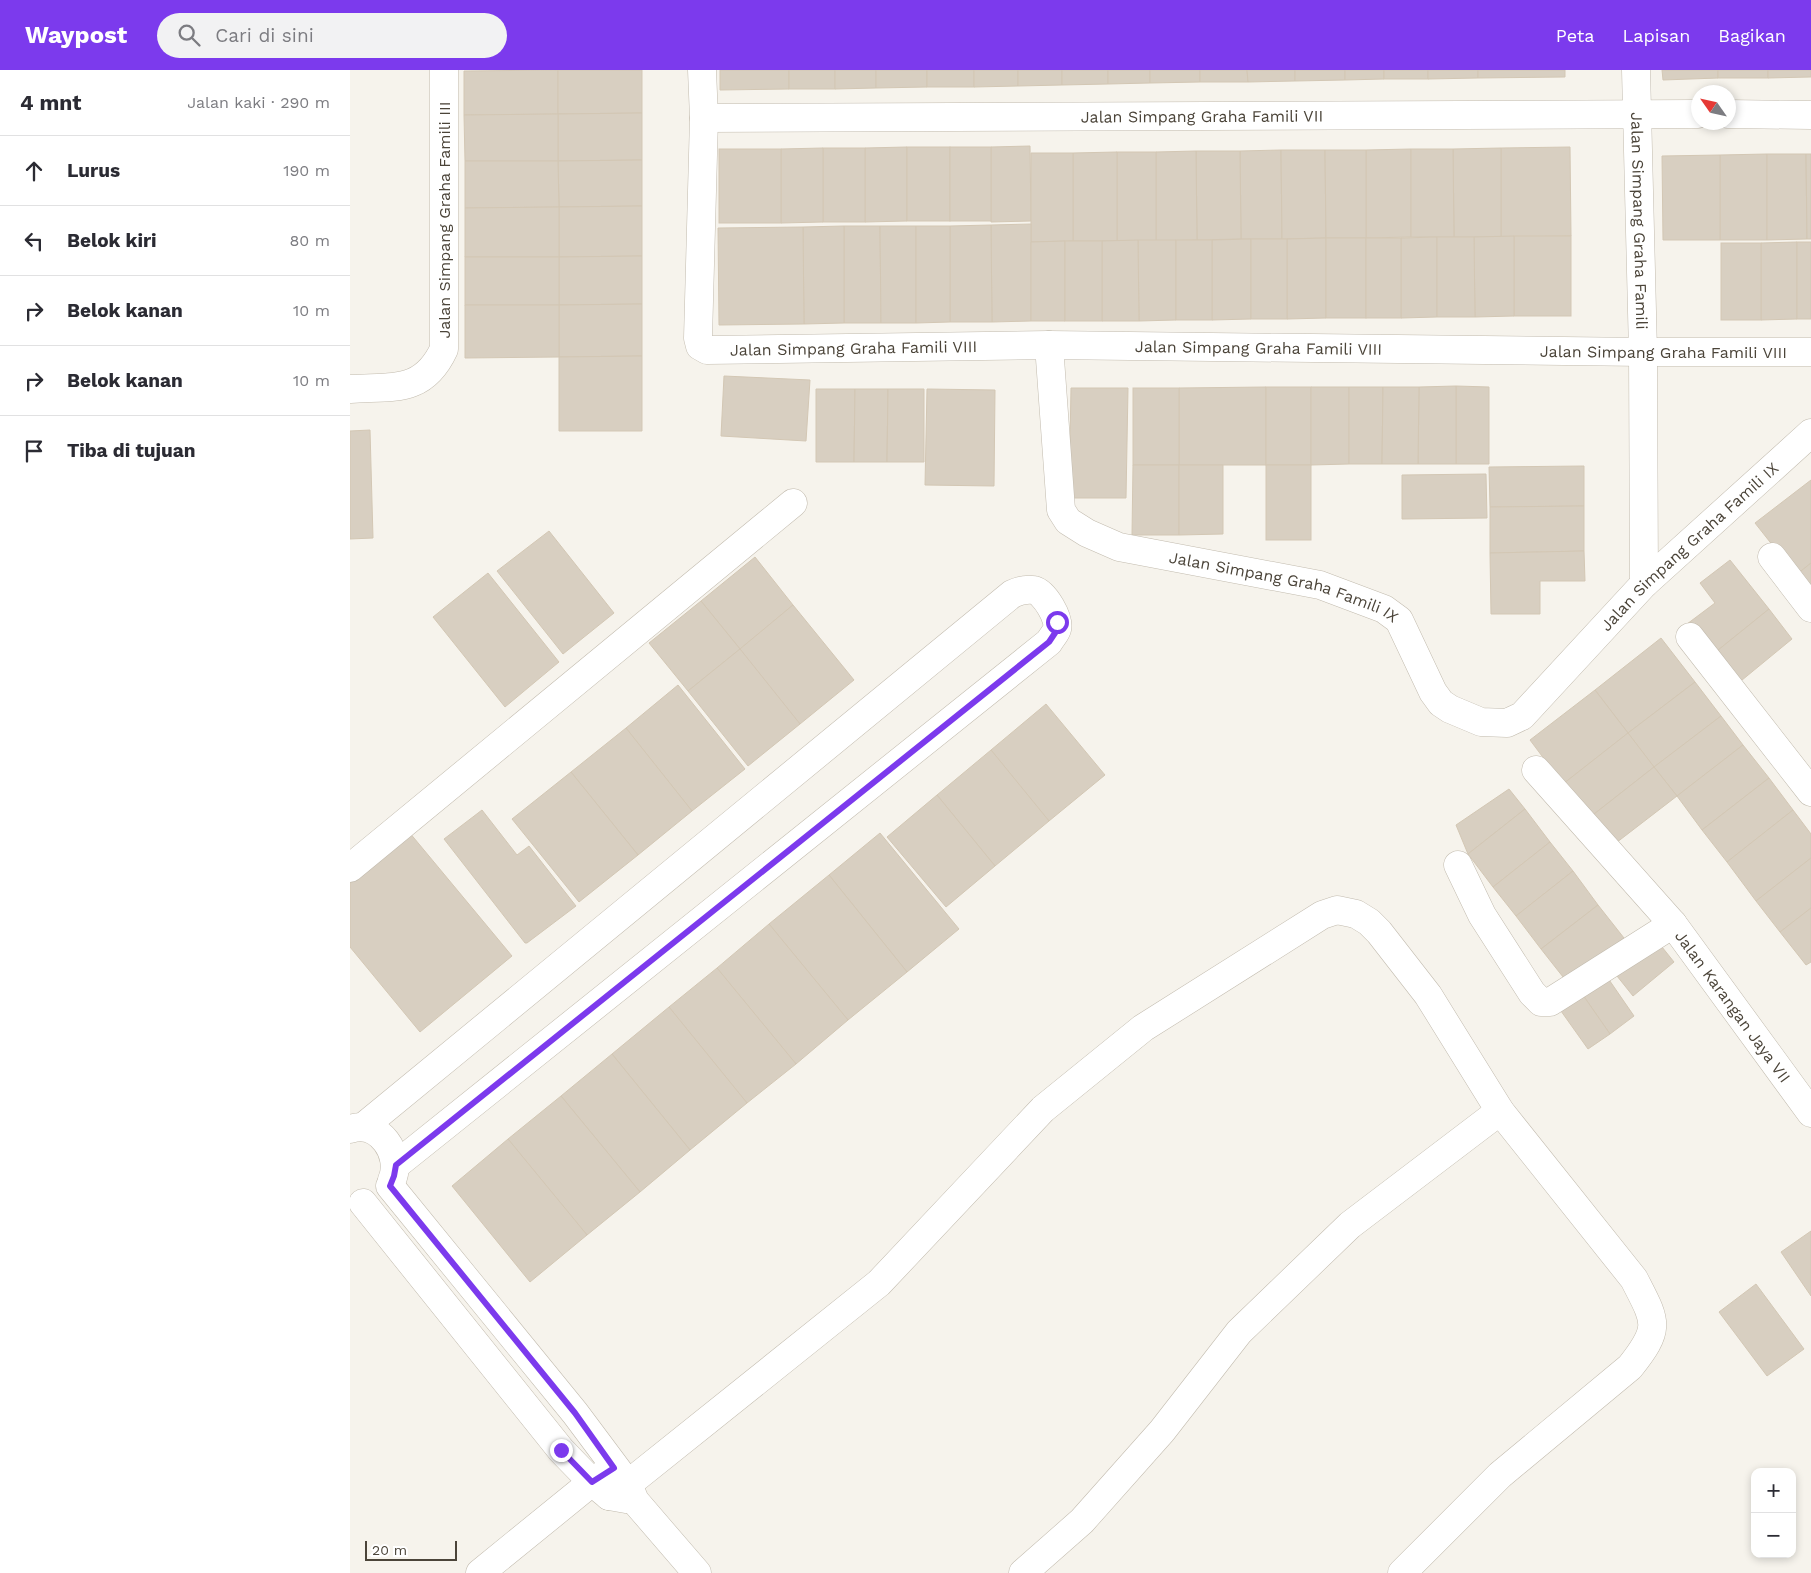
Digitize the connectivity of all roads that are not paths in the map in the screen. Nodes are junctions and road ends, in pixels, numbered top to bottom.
1 (444, 70) edge
2 (702, 70) edge
3 (1636, 70) edge
4 (1637, 114) junction
5 (1691, 114) edge
6 (1736, 114) edge
7 (1811, 115) edge
8 (704, 118) junction
9 (1049, 345) junction
10 (1643, 352) junction
11 (1811, 352) edge
12 (350, 389) edge
13 (1811, 433) edge
14 (793, 502) dead end
15 (1772, 557) dead end
16 (1644, 584) junction
17 (1811, 608) edge
18 (1690, 637) dead end
19 (1536, 770) dead end
20 (1811, 792) edge
21 (1458, 866) dead end
22 (350, 868) edge
23 (1672, 924) junction
24 (1500, 1111) junction
25 (1811, 1113) edge
26 (354, 1127) edge
27 (393, 1176) junction
28 (354, 1203) edge
29 (616, 1486) junction
30 (480, 1573) edge
31 (697, 1573) edge
32 (1023, 1573) edge
33 (1402, 1573) edge

1 - 12 street, Jalan Simpang Graha Famili III
2 - 8 street
3 - 4 street, Jalan Simpang Graha Famili
4 - 5 street, Jalan Simpang Graha Famili VII
4 - 8 street, Jalan Simpang Graha Famili VII
4 - 10 street, Jalan Simpang Graha Famili
6 - 7 street
8 - 9 street, Jalan Simpang Graha Famili VIII
9 - 10 street, Jalan Simpang Graha Famili VIII
9 - 16 street, Jalan Simpang Graha Famili IX
10 - 11 street, Jalan Simpang Graha Famili VIII
10 - 16 street, Jalan Simpang Graha Famili
13 - 16 street, Jalan Simpang Graha Famili IX
14 - 22 street
15 - 17 street
18 - 20 street
19 - 23 street, Jalan Karangan Jaya VII
21 - 23 street, Jalan Karangan Jaya VII
23 - 25 street, Jalan Karangan Jaya VII
24 - 29 street
24 - 32 street
24 - 33 street
26 - 27 street
26 - 27 street
27 - 28 street
27 - 29 street
28 - 29 street
29 - 30 street
29 - 31 street

